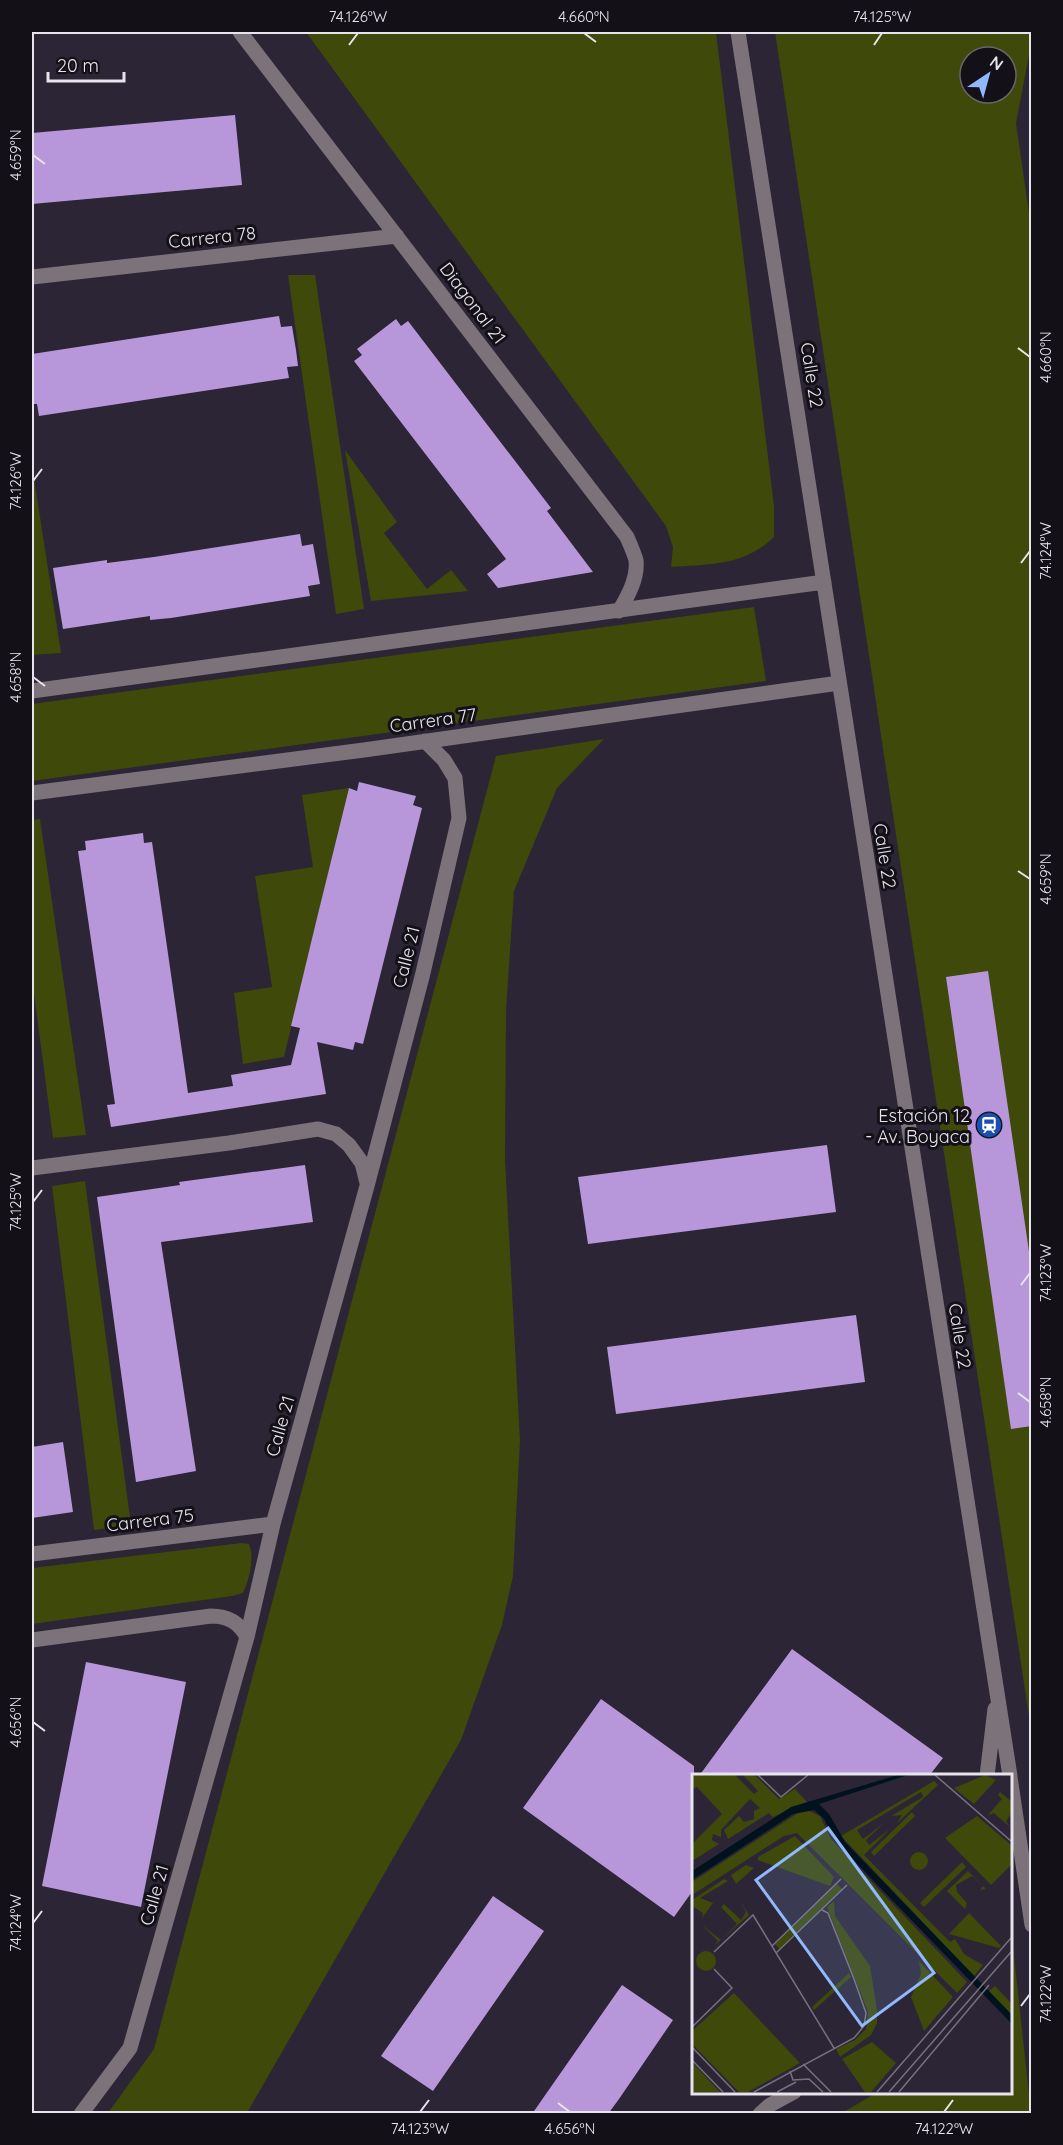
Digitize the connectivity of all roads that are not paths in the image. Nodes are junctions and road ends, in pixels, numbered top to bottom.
1 (240, 32) edge
2 (738, 32) edge
3 (397, 236) junction
4 (32, 278) edge
5 (824, 582) junction
6 (619, 611) junction
7 (839, 683) junction
8 (32, 691) edge
9 (425, 741) junction
10 (32, 793) edge
11 (32, 1168) edge
12 (367, 1186) junction
13 (273, 1524) junction
14 (32, 1554) edge
15 (247, 1637) junction
16 (32, 1640) edge
17 (998, 1685) junction
18 (987, 1774) edge
19 (1010, 1774) edge
20 (1012, 1790) edge
21 (1032, 1925) edge
22 (790, 2094) edge
23 (81, 2114) edge
24 (760, 2114) edge

1 - 3 street, Diagonal 21
2 - 5 street, Calle 22
3 - 4 street, Carrera 78
3 - 6 street, Diagonal 21
5 - 6 street
5 - 7 street, Calle 22
6 - 8 street
7 - 9 street, Carrera 77
7 - 17 street, Calle 22
9 - 10 street, Carrera 77
9 - 12 street, Calle 21
11 - 12 street
12 - 13 street, Calle 21
13 - 14 street, Carrera 75
13 - 15 street, Calle 21
15 - 16 street
15 - 23 street, Calle 21
17 - 18 street, Calle 22
17 - 19 street, Calle 22
20 - 21 street, Calle 22
22 - 24 street

